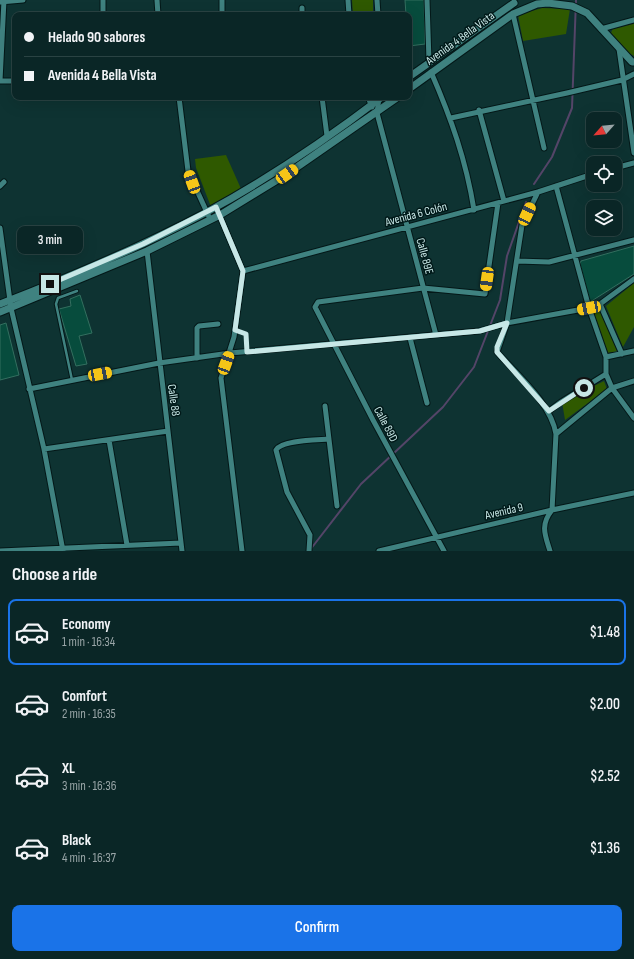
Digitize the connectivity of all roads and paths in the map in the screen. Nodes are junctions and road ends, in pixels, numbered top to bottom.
1 (23, 0) edge
2 (103, 0) edge
3 (157, 0) edge
4 (222, 0) edge
5 (348, 0) edge
6 (377, 0) edge
7 (427, 0) edge
8 (2, 1) edge
9 (516, 1) edge
10 (302, 8) dead end
11 (103, 12) edge
12 (158, 12) edge
13 (222, 12) edge
14 (302, 12) edge
15 (349, 12) edge
16 (378, 12) edge
17 (515, 13) junction
18 (634, 20) edge
19 (601, 29) junction
20 (619, 48) junction
21 (429, 62) junction
22 (634, 62) edge
23 (431, 72) junction
24 (412, 74) edge
25 (634, 74) edge
26 (622, 80) junction
27 (0, 81) edge
28 (12, 81) edge
29 (412, 87) edge
30 (179, 100) edge
31 (322, 100) edge
32 (369, 100) edge
33 (377, 100) edge
34 (380, 100) edge
35 (394, 100) edge
36 (534, 101) junction
37 (370, 105) junction
38 (479, 110) junction
39 (377, 113) junction
40 (451, 118) junction
41 (327, 136) junction
42 (544, 148) dead end
43 (634, 152) edge
44 (634, 163) edge
45 (622, 166) edge
46 (586, 176) edge
47 (556, 186) junction
48 (538, 192) junction
49 (504, 201) junction
50 (498, 203) junction
51 (216, 207) junction
52 (474, 210) junction
53 (206, 212) junction
54 (220, 215) junction
55 (210, 219) junction
56 (406, 227) junction
57 (0, 228) edge
58 (634, 240) edge
59 (147, 251) junction
60 (574, 257) junction
61 (517, 261) junction
62 (243, 271) junction
63 (634, 279) edge
64 (423, 288) junction
65 (77, 291) dead end
66 (0, 304) edge
67 (10, 304) junction
68 (600, 304) junction
69 (589, 308) junction
70 (0, 312) edge
71 (507, 323) junction
72 (218, 324) dead end
73 (235, 330) junction
74 (436, 335) junction
75 (410, 338) junction
76 (333, 344) junction
77 (634, 351) edge
78 (247, 352) junction
79 (230, 353) junction
80 (622, 354) junction
81 (606, 357) junction
82 (197, 358) junction
83 (159, 363) junction
84 (606, 374) junction
85 (72, 380) junction
86 (634, 381) edge
87 (612, 388) junction
88 (29, 389) junction
89 (427, 403) dead end
90 (325, 406) dead end
91 (549, 411) junction
92 (634, 418) edge
93 (168, 431) junction
94 (556, 434) junction
95 (329, 439) junction
96 (109, 440) junction
97 (44, 449) junction
98 (634, 493) edge
99 (337, 506) dead end
100 (552, 510) junction
101 (436, 537) junction
102 (181, 543) junction
103 (127, 545) junction
104 (399, 548) edge
105 (63, 549) edge
106 (0, 550) edge
107 (27, 550) edge
108 (182, 551) edge
109 (242, 551) edge
110 (309, 551) edge
111 (379, 551) edge
112 (444, 551) edge
113 (550, 551) edge

1 - 8 street
2 - 11 street
3 - 12 street
4 - 13 street
5 - 15 street
6 - 16 street
7 - 21 street
8 - 27 street
9 - 17 street
9 - 21 street, Avenida 4 Bella Vista
10 - 14 street
17 - 19 street, Avenida 4 Bella Vista
17 - 23 street, Avenida 4 Bella Vista
17 - 36 street
18 - 19 street
19 - 20 street
20 - 22 street
20 - 26 street
21 - 24 street, Avenida 4 Bella Vista
23 - 29 street, Avenida 4 Bella Vista
23 - 40 street
25 - 26 street
26 - 36 street
26 - 43 street
27 - 28 street
30 - 53 street
31 - 41 street
32 - 37 street
33 - 37 street
34 - 39 street
35 - 39 street
36 - 38 street
36 - 42 street
37 - 39 street
37 - 41 street
38 - 40 street
38 - 49 street
39 - 54 street
39 - 56 street, Calle 89E
40 - 52 street
41 - 51 street
44 - 45 street
46 - 47 street, Avenida 6 Colón
47 - 48 street, Avenida 6 Colón
47 - 60 street
48 - 49 street, Avenida 6 Colón
48 - 61 street
49 - 50 street, Avenida 6 Colón
50 - 52 street, Avenida 6 Colón
50 - 64 street
51 - 53 street
51 - 54 street
52 - 56 street, Avenida 6 Colón
53 - 55 street
53 - 67 street
54 - 55 street
54 - 62 street
55 - 59 street
56 - 62 street, Avenida 6 Colón
56 - 64 street, Calle 89E
57 - 67 street
58 - 60 street
59 - 67 street
59 - 83 street, Calle 88
60 - 61 street
60 - 69 street
61 - 71 street
62 - 73 street
63 - 68 street
64 - 74 street, Calle 89E
64 - 76 street, Calle 89D
65 - 85 lane
66 - 67 street
67 - 70 street
67 - 88 street
68 - 69 street
68 - 80 street
69 - 71 street
69 - 81 street
71 - 74 street
71 - 91 street
72 - 82 street
73 - 78 lane
73 - 79 street
74 - 75 street
75 - 76 street
75 - 89 street
76 - 78 street
76 - 101 street, Calle 89D
77 - 80 street
78 - 79 street
79 - 82 street
79 - 109 street
80 - 81 street
81 - 84 street
82 - 83 street
83 - 85 street
83 - 93 street, Calle 88
84 - 87 street
84 - 91 street
85 - 88 street
86 - 87 street
87 - 92 street
87 - 94 street
88 - 97 street
90 - 95 street
91 - 94 street
93 - 96 street
93 - 102 street, Calle 88
94 - 100 street
95 - 99 street
95 - 110 street
96 - 97 street
96 - 103 street
97 - 105 street
98 - 100 street, Avenida 9
100 - 101 street, Avenida 9
100 - 113 street
101 - 104 street, Avenida 9
101 - 112 street, Calle 89D
102 - 103 street
102 - 108 street, Calle 88
103 - 105 street
104 - 111 street, Avenida 9
105 - 107 street
106 - 107 street

